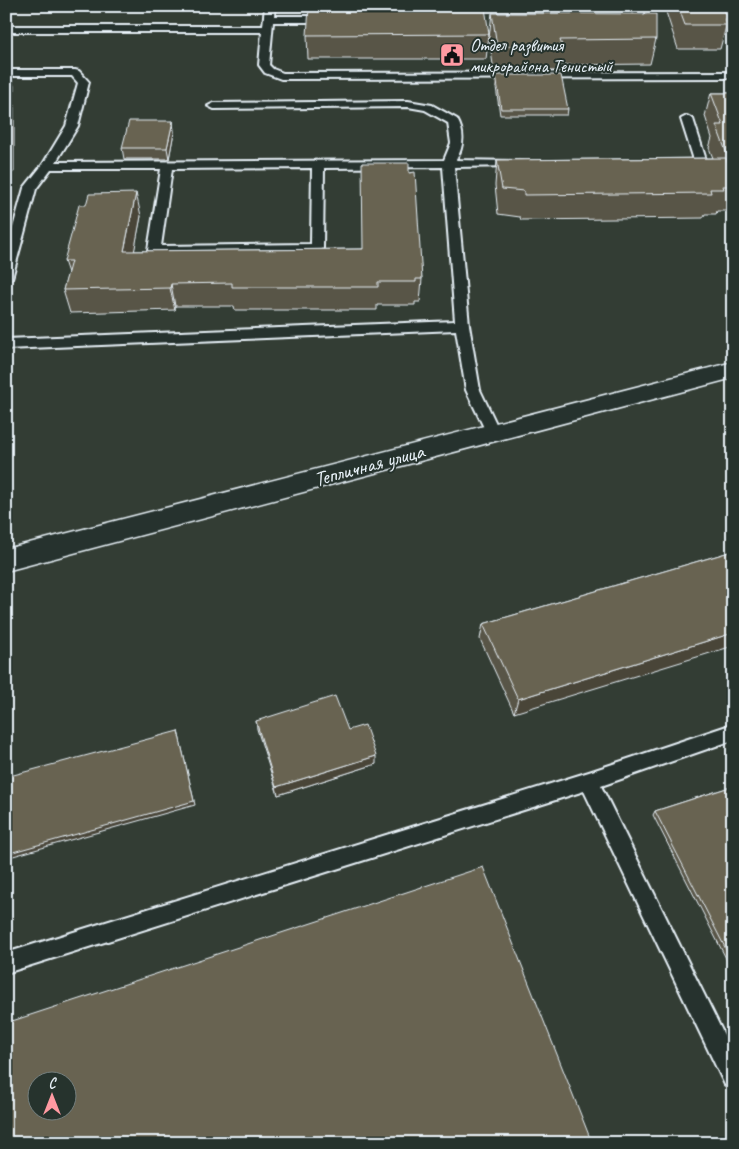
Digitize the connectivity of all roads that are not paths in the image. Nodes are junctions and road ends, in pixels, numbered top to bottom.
1 (270, 6) edge
2 (638, 6) edge
3 (342, 19) edge
4 (614, 19) edge
5 (268, 24) junction
6 (6, 29) edge
7 (6, 74) edge
8 (733, 75) edge
9 (214, 106) dead end
10 (687, 119) dead end
11 (448, 163) junction
12 (528, 163) edge
13 (674, 163) edge
14 (318, 164) junction
15 (167, 165) junction
16 (48, 166) junction
17 (6, 278) edge
18 (462, 325) junction
19 (6, 344) edge
20 (733, 370) edge
21 (493, 432) junction
22 (6, 560) edge
23 (733, 732) edge
24 (589, 781) junction
25 (6, 963) edge
26 (733, 1077) edge

1 - 5 lane
2 - 4 lane
3 - 5 lane
5 - 6 lane
5 - 8 lane
7 - 16 lane
9 - 11 lane
10 - 13 lane
11 - 12 lane
11 - 14 lane
11 - 18 lane
14 - 15 lane
14 - 15 lane
15 - 16 lane
16 - 17 lane
18 - 19 lane
18 - 21 lane
20 - 21 street, Тепличная улица
21 - 22 street, Тепличная улица
23 - 24 lane
24 - 25 lane
24 - 26 lane

